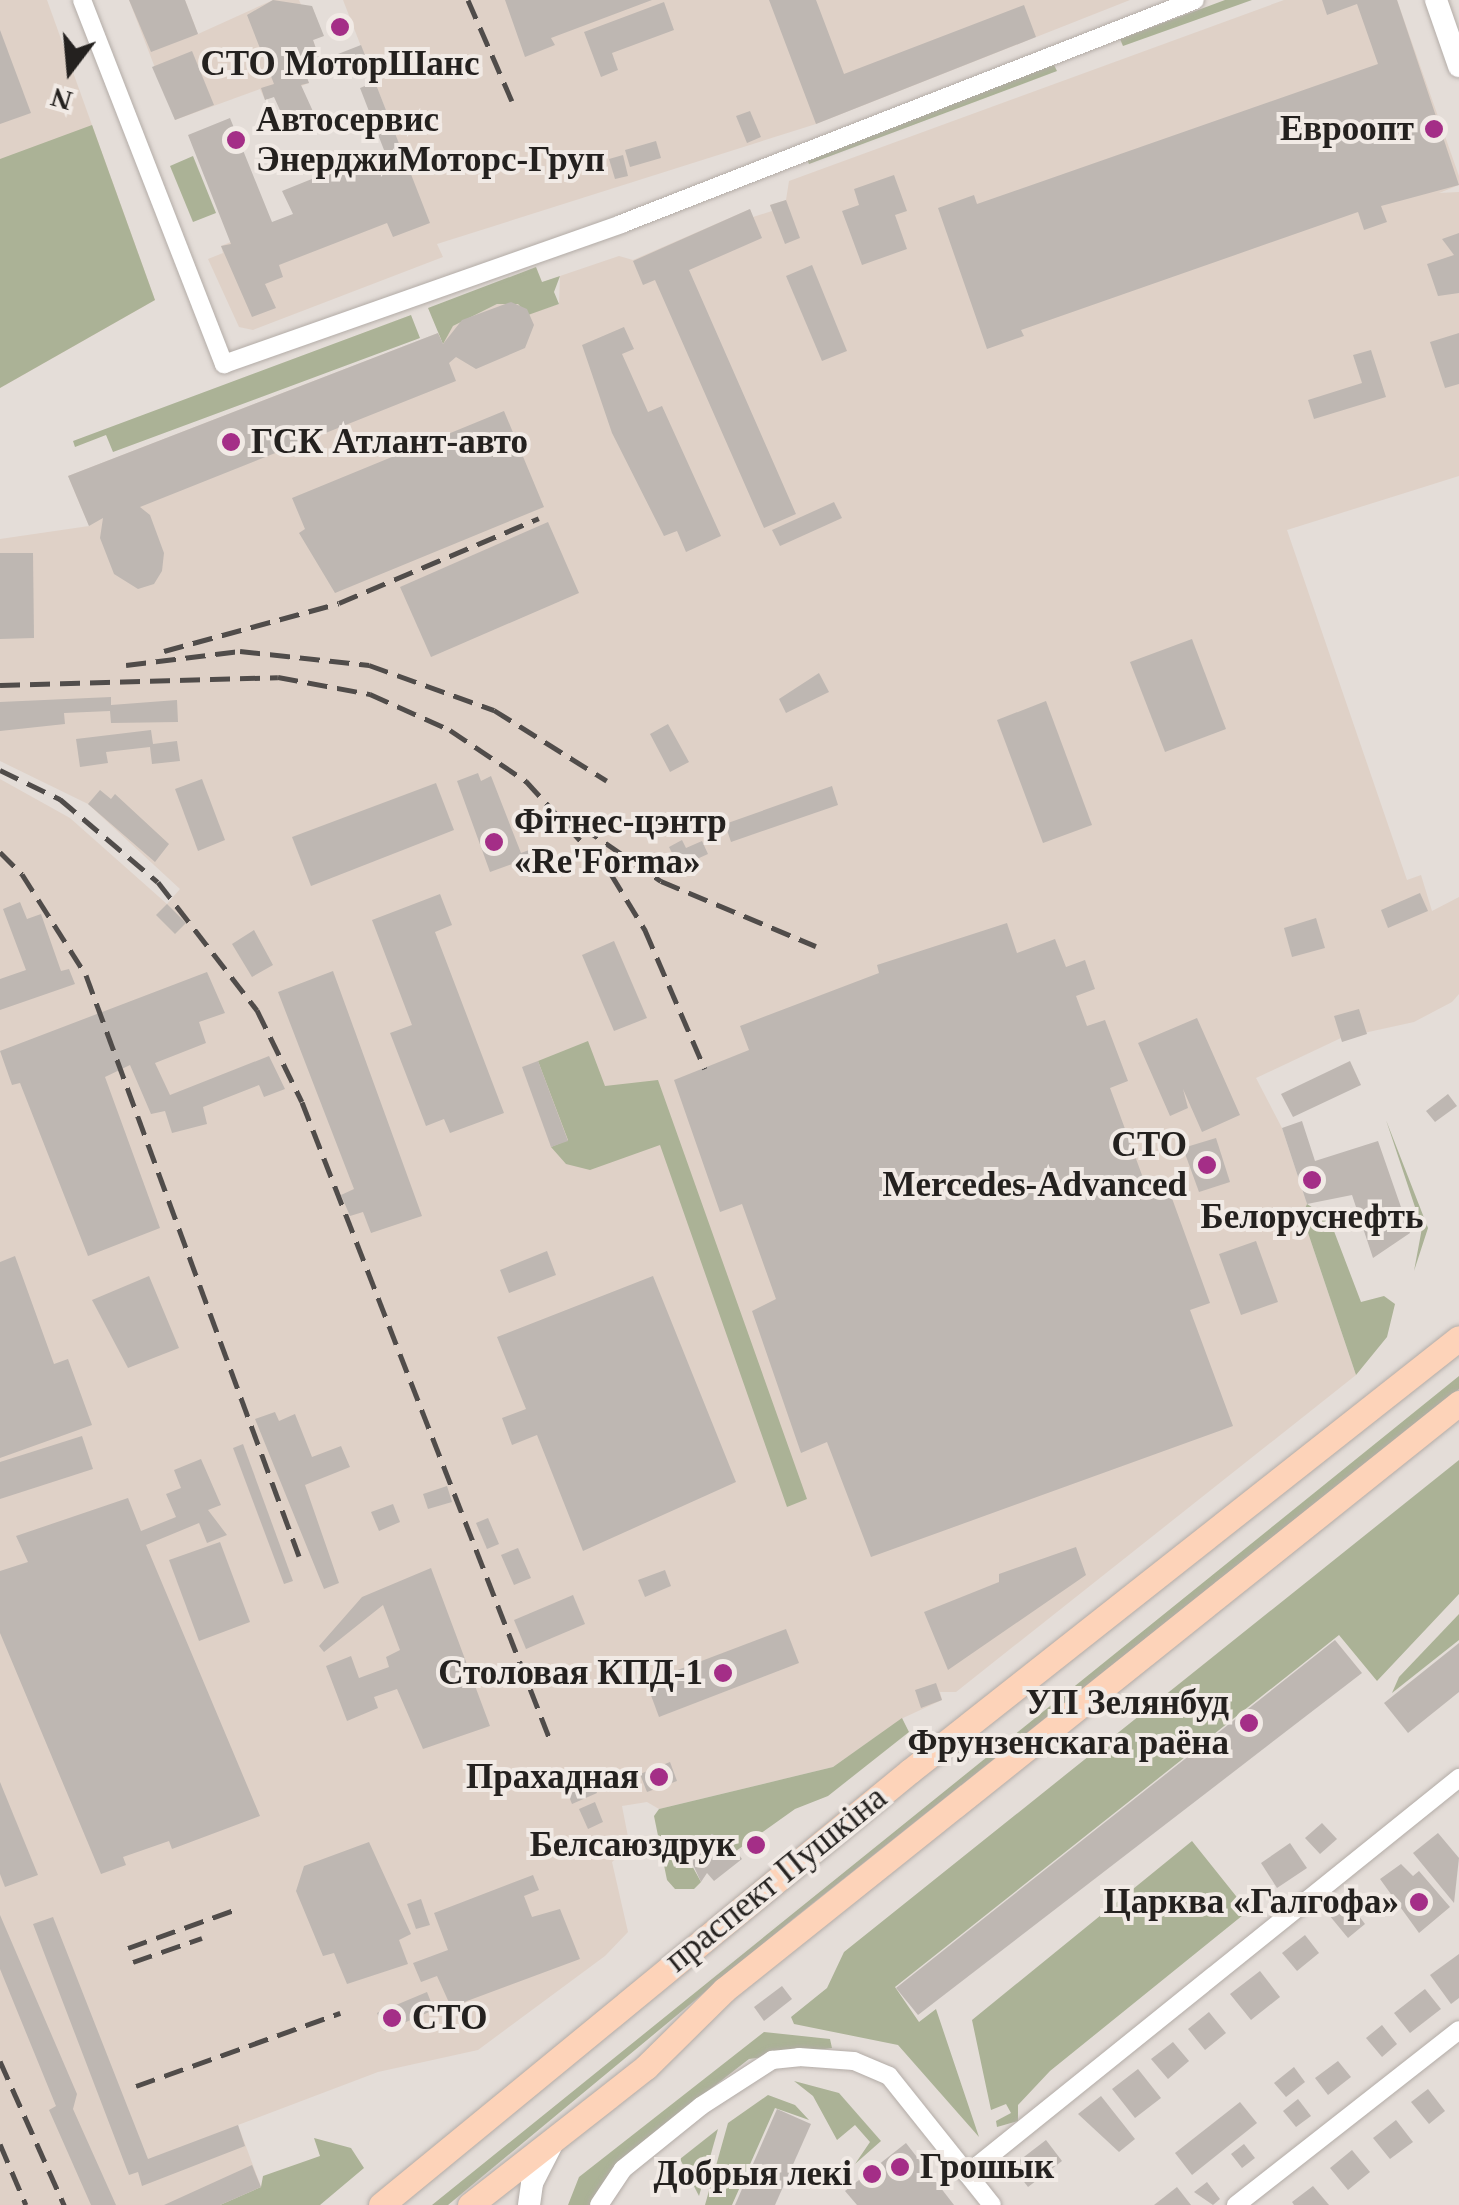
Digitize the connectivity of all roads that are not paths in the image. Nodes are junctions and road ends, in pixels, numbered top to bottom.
1 (82, 0) edge
2 (1195, 0) edge
3 (1436, 0) edge
4 (1459, 66) edge
5 (1459, 1338) edge
6 (1459, 1403) edge
7 (1459, 1778) edge
8 (1459, 2030) edge
9 (554, 2140) junction
10 (966, 2174) junction
11 (382, 2205) edge
12 (470, 2205) edge
13 (529, 2205) edge
14 (599, 2205) edge
15 (992, 2205) edge
16 (1236, 2205) edge

1 - 2 street
3 - 4 main road
5 - 11 main road, праспект Пушкіна
6 - 9 main road, праспект Пушкіна
7 - 10 street
8 - 16 street
9 - 12 main road, праспект Пушкіна
9 - 13 main road
10 - 14 street
10 - 15 street

